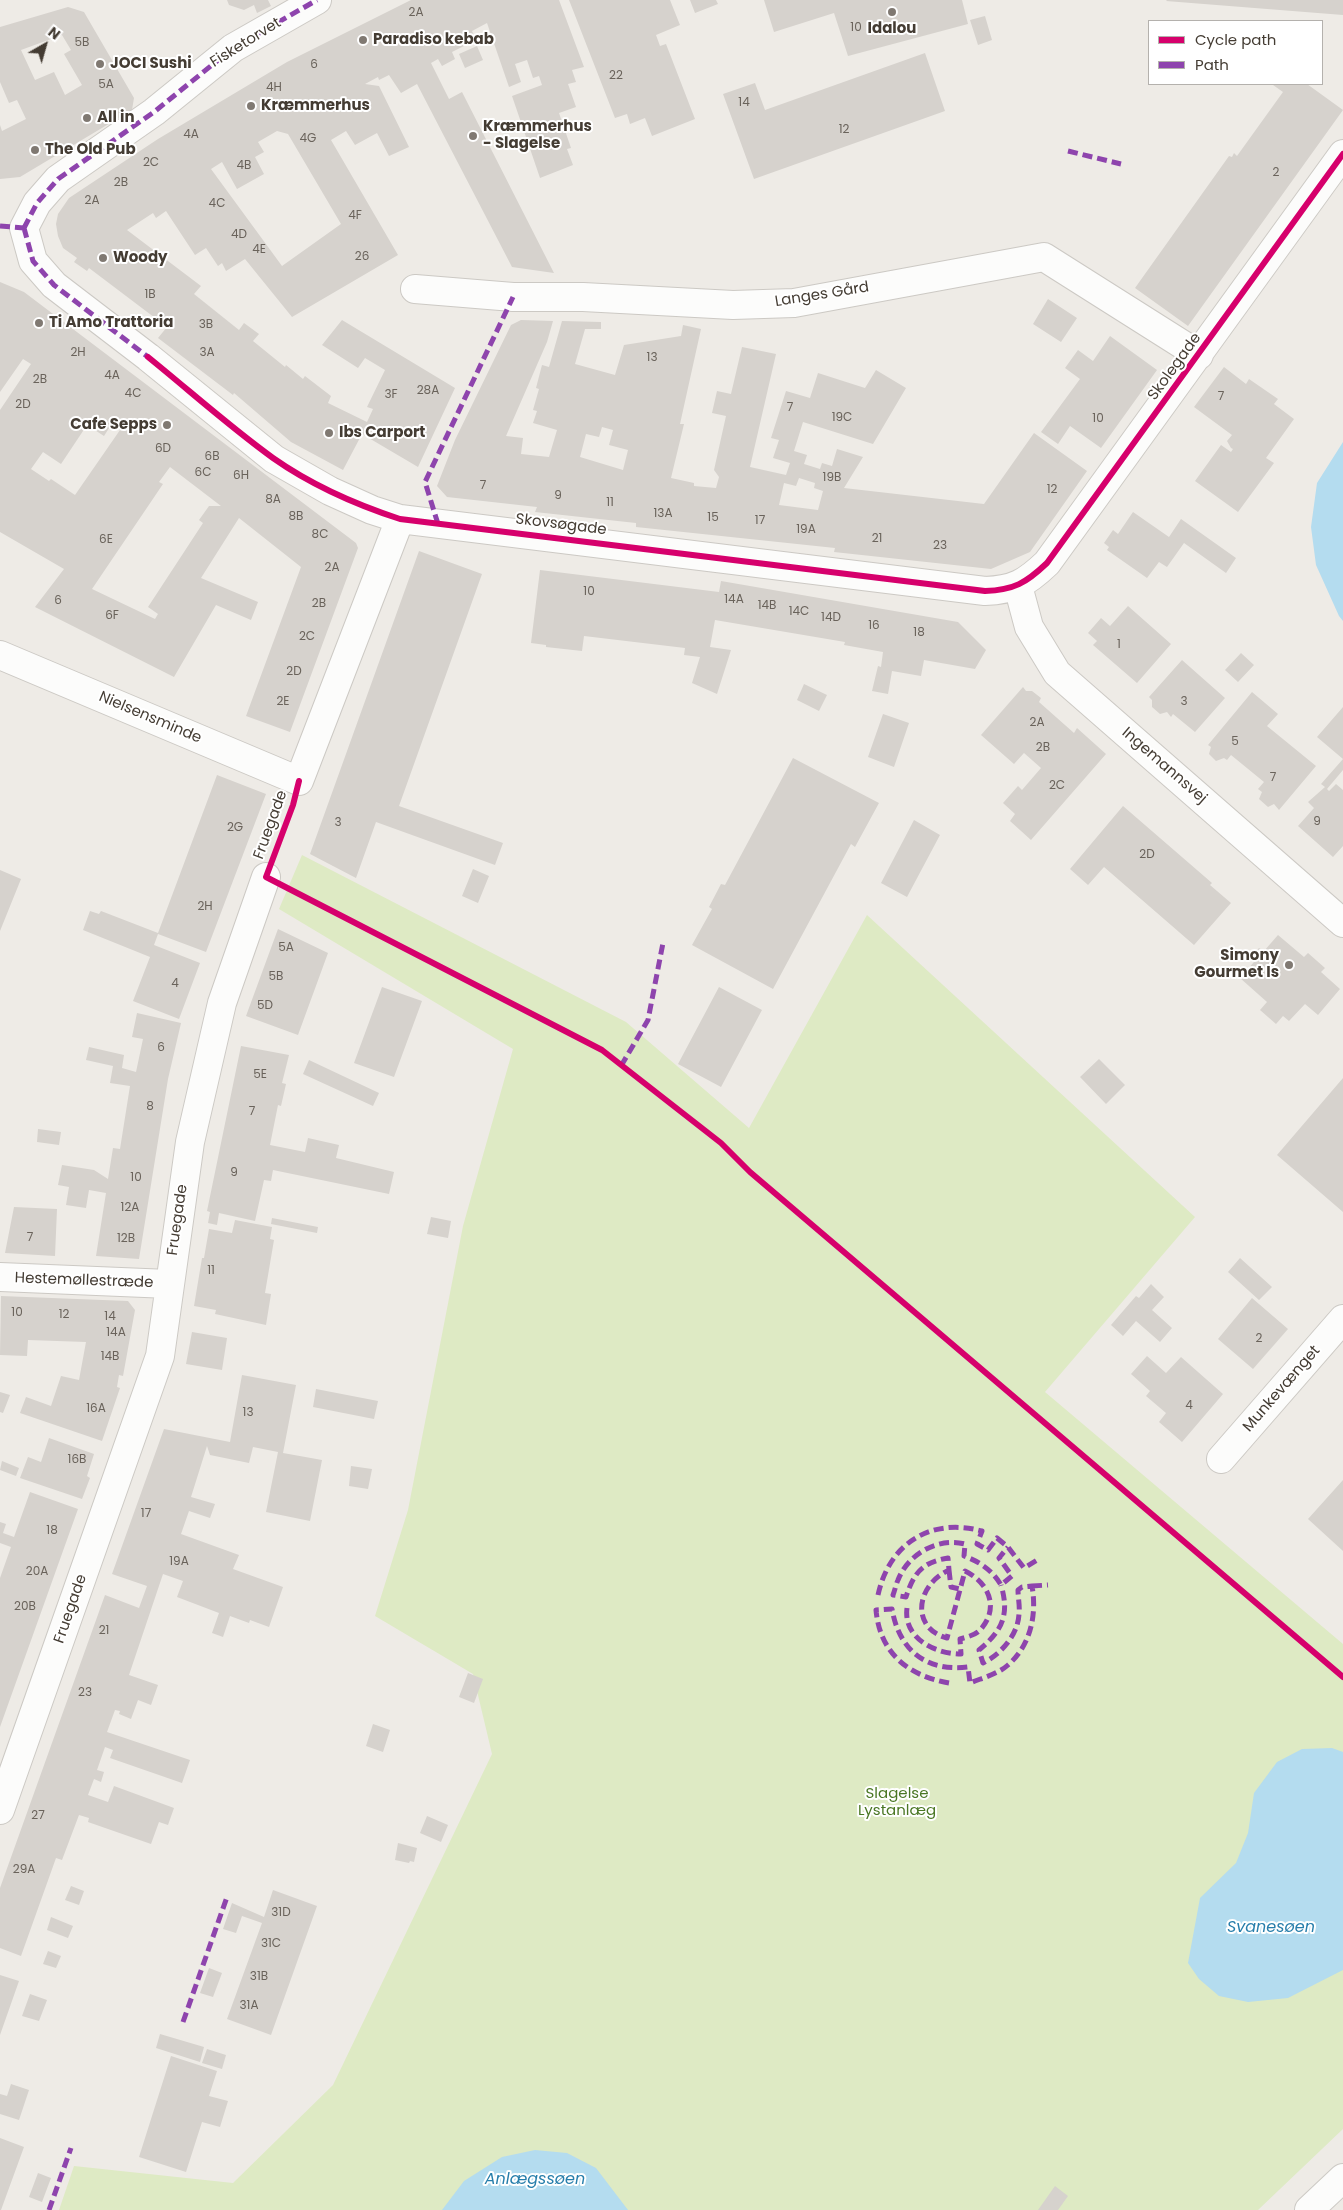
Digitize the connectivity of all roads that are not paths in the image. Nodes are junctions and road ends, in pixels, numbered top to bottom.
1 (317, 0) edge
2 (1343, 154) edge
3 (12, 227) edge
4 (415, 289) dead end
5 (1199, 356) junction
6 (400, 519) junction
7 (1018, 586) junction
8 (0, 655) edge
9 (299, 781) joint
10 (266, 877) dead end
11 (1343, 923) edge
12 (0, 1277) edge
13 (169, 1284) junction
14 (1343, 1320) edge
15 (1221, 1459) dead end
16 (0, 1810) edge
17 (1343, 2178) edge
18 (1309, 2210) edge

1 - 3 street, Fisketorvet
2 - 5 street, Skolegade
3 - 6 street, Skovsøgade
4 - 5 street, Langes Gård
5 - 7 street, Skolegade
6 - 7 street, Skovsøgade
6 - 9 street, Fruegade
7 - 11 street, Ingemannsvej
8 - 9 street, Nielsensminde
10 - 13 street, Fruegade
12 - 13 street, Hestemøllestræde
13 - 16 street, Fruegade
14 - 15 street, Munkevænget
17 - 18 street

